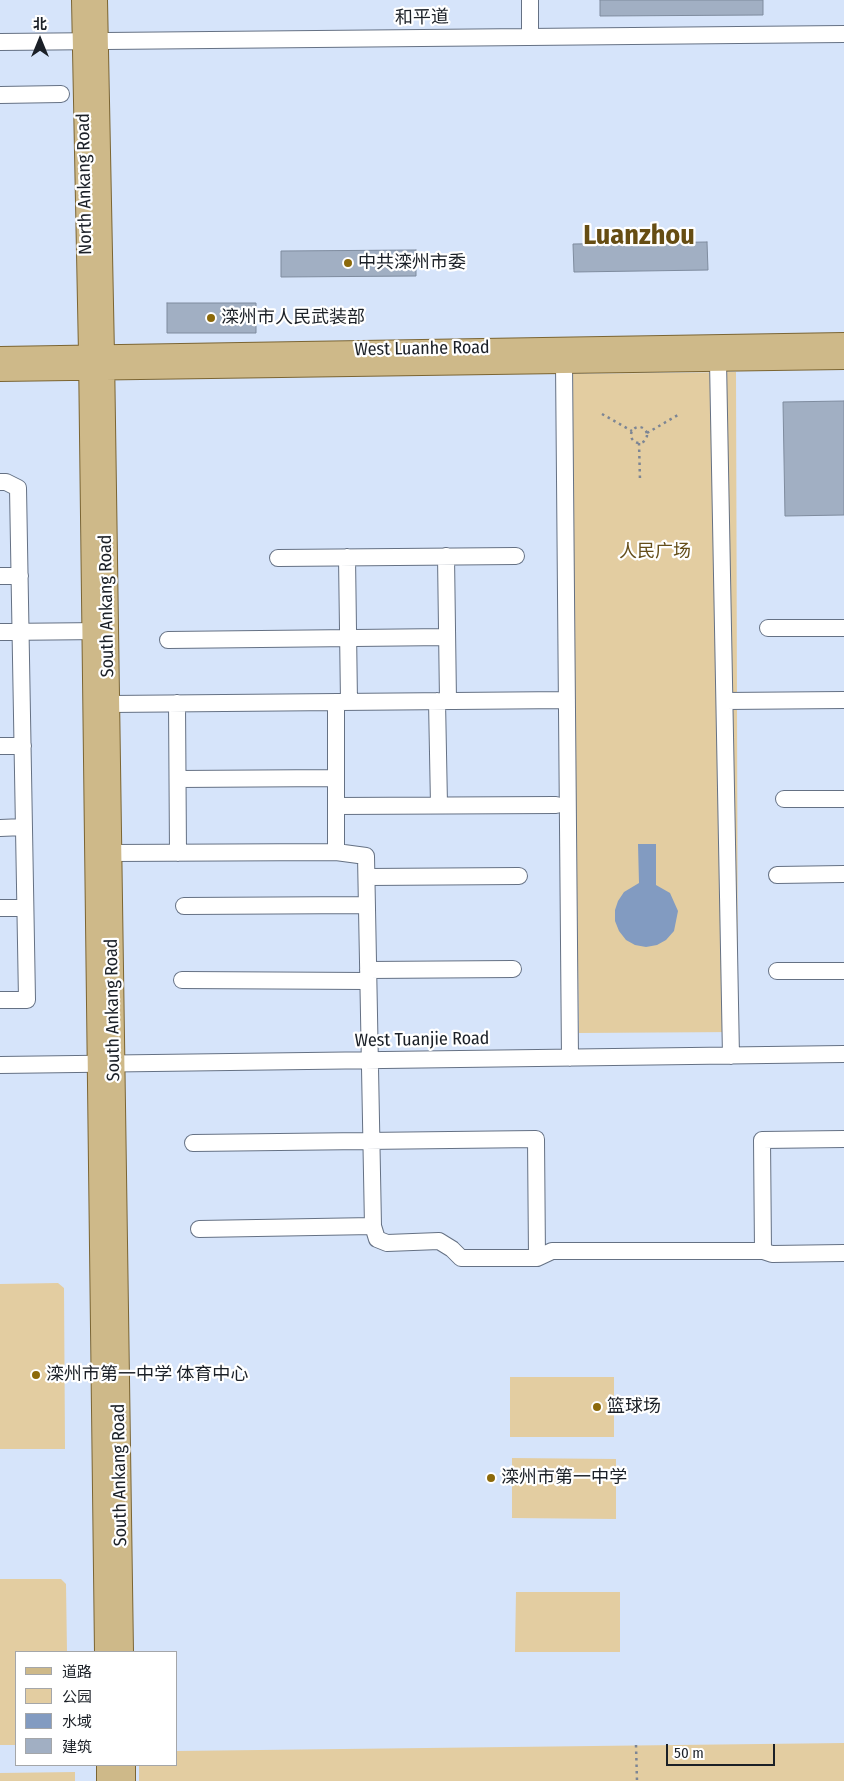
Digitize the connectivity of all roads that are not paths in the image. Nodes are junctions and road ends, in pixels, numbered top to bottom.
1 (82, 0) edge
2 (97, 0) edge
3 (530, 0) edge
4 (844, 34) edge
5 (530, 37) junction
6 (90, 41) junction
7 (0, 42) edge
8 (61, 94) dead end
9 (0, 95) edge
10 (844, 343) edge
11 (0, 357) edge
12 (844, 360) edge
13 (96, 361) junction
14 (718, 361) junction
15 (564, 363) junction
16 (0, 371) edge
17 (0, 482) edge
18 (446, 556) junction
19 (516, 556) dead end
20 (347, 557) junction
21 (278, 558) dead end
22 (0, 576) edge
23 (20, 576) junction
24 (768, 628) dead end
25 (844, 628) edge
26 (99, 631) junction
27 (0, 632) edge
28 (22, 632) junction
29 (447, 637) junction
30 (348, 638) junction
31 (168, 640) dead end
32 (567, 700) junction
33 (844, 700) edge
34 (442, 701) junction
35 (725, 701) junction
36 (343, 702) junction
37 (177, 703) junction
38 (110, 704) junction
39 (0, 746) edge
40 (23, 746) junction
41 (336, 778) junction
42 (178, 779) junction
43 (784, 799) dead end
44 (844, 799) edge
45 (439, 805) junction
46 (556, 805) dead end
47 (336, 806) junction
48 (0, 828) edge
49 (24, 828) junction
50 (336, 852) junction
51 (178, 853) junction
52 (111, 854) junction
53 (844, 874) edge
54 (777, 875) dead end
55 (519, 876) dead end
56 (367, 877) junction
57 (367, 905) junction
58 (184, 906) dead end
59 (0, 908) edge
60 (25, 908) junction
61 (513, 970) dead end
62 (777, 971) dead end
63 (844, 971) edge
64 (368, 976) junction
65 (182, 980) dead end
66 (0, 1000) edge
67 (844, 1054) edge
68 (731, 1056) junction
69 (570, 1058) junction
70 (369, 1061) junction
71 (105, 1064) junction
72 (0, 1065) edge
73 (844, 1139) edge
74 (373, 1141) junction
75 (193, 1144) dead end
76 (373, 1226) junction
77 (199, 1229) dead end
78 (763, 1250) junction
79 (844, 1253) edge
80 (537, 1258) junction
81 (105, 1651) edge
82 (123, 1651) edge
83 (107, 1766) edge
84 (125, 1766) edge
85 (107, 1781) edge
86 (125, 1781) edge

1 - 6 main road, North Ankang Road
2 - 6 main road, North Ankang Road
3 - 5 street
4 - 5 street, 和平道
5 - 6 street, 和平道
6 - 7 street, 和平道
6 - 13 main road, North Ankang Road
8 - 9 street
10 - 13 main road, West Luanhe Road
11 - 13 main road, West Luanhe Road
12 - 14 main road, West Luanhe Road
13 - 15 main road, West Luanhe Road
13 - 16 main road, West Luanhe Road
13 - 26 main road, South Ankang Road
14 - 15 main road, West Luanhe Road
14 - 35 street
15 - 32 street
17 - 23 street
18 - 19 street
18 - 20 street
18 - 29 street
20 - 21 street
20 - 30 street
22 - 23 street
23 - 28 street
24 - 25 street
26 - 28 street
26 - 38 main road, South Ankang Road
26 - 71 main road, South Ankang Road
27 - 28 street
28 - 40 street
29 - 30 street
29 - 34 street
30 - 31 street
30 - 36 street
32 - 34 street
32 - 69 street
33 - 35 street
34 - 36 street
34 - 45 street
35 - 68 street
36 - 37 street
36 - 41 street
37 - 38 street
37 - 42 street
38 - 52 main road, South Ankang Road
39 - 40 street
40 - 49 street
41 - 42 street
41 - 47 street
42 - 51 street
43 - 44 street
45 - 46 street
45 - 47 street
47 - 50 street
48 - 49 street
49 - 60 street
50 - 51 street
50 - 56 street
51 - 52 street
52 - 71 main road, South Ankang Road
53 - 54 street
55 - 56 street
56 - 57 street
57 - 58 street
57 - 64 street
59 - 60 street
60 - 66 street
61 - 64 street
62 - 63 street
64 - 65 street
64 - 70 street
67 - 68 street, West Tuanjie Road
68 - 69 street, West Tuanjie Road
69 - 70 street, West Tuanjie Road
70 - 71 street, West Tuanjie Road
70 - 74 street
71 - 72 street, West Tuanjie Road
71 - 81 main road, South Ankang Road
71 - 82 main road, South Ankang Road
73 - 78 street
74 - 75 street
74 - 76 street
74 - 80 street
76 - 77 street
76 - 80 street
78 - 79 street
78 - 80 street
83 - 85 main road
84 - 86 main road

